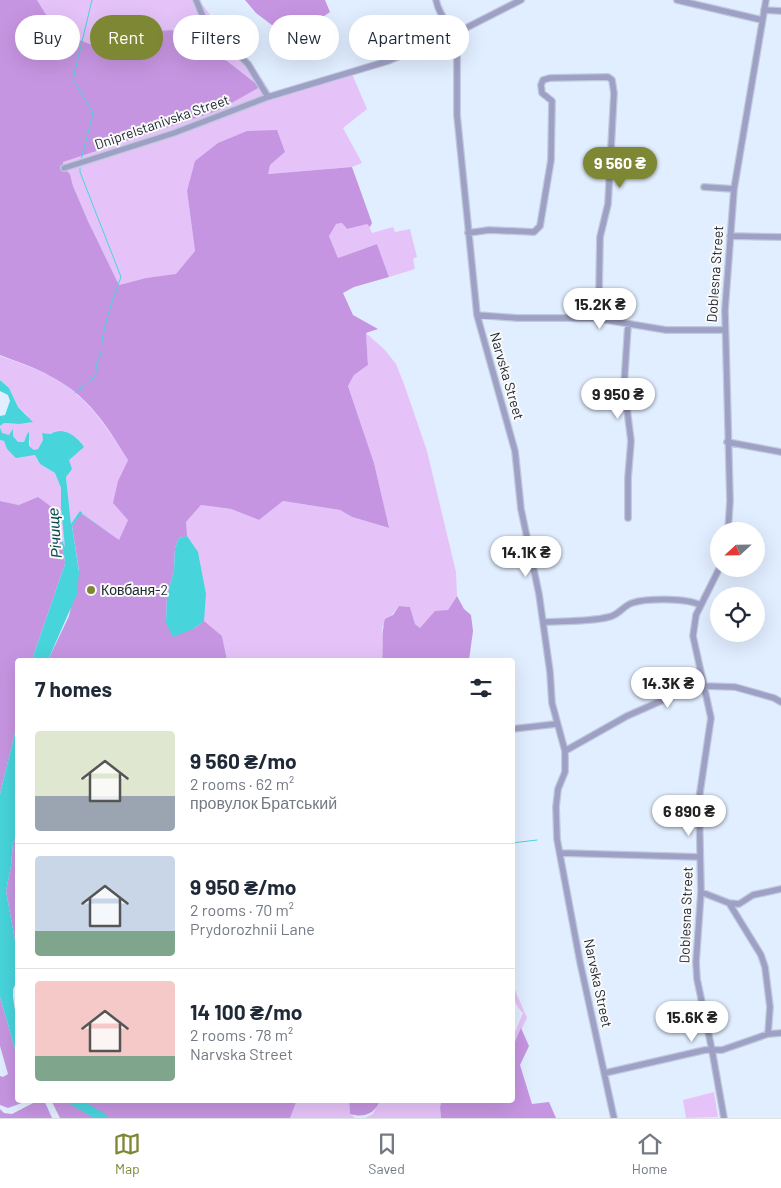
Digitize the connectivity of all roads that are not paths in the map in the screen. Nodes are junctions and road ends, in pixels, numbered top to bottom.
1 (196, 0) edge
2 (436, 0) edge
3 (521, 0) edge
4 (677, 0) edge
5 (766, 0) edge
6 (764, 10) junction
7 (781, 11) edge
8 (441, 15) edge
9 (762, 20) junction
10 (469, 25) edge
11 (390, 60) edge
12 (457, 60) edge
13 (268, 97) junction
14 (64, 168) dead end
15 (611, 170) junction
16 (635, 175) dead end
17 (704, 187) dead end
18 (734, 189) junction
19 (468, 233) junction
20 (730, 236) junction
21 (781, 237) edge
22 (477, 315) junction
23 (594, 318) junction
24 (628, 325) junction
25 (724, 330) junction
26 (728, 442) junction
27 (781, 452) edge
28 (628, 518) dead end
29 (729, 522) edge
30 (714, 578) edge
31 (700, 606) junction
32 (543, 622) junction
33 (704, 686) junction
34 (779, 699) edge
35 (556, 724) junction
36 (515, 729) edge
37 (565, 751) junction
38 (561, 853) junction
39 (700, 857) junction
40 (781, 889) edge
41 (701, 892) junction
42 (729, 903) junction
43 (781, 1033) edge
44 (768, 1034) junction
45 (712, 1050) junction
46 (605, 1073) junction
47 (614, 1118) edge
48 (724, 1118) edge

1 - 13 street
2 - 8 street
3 - 10 street, Dniprelstanivska Street
4 - 9 street
5 - 6 street, Doblesna Street
6 - 7 street
6 - 9 street, Doblesna Street
9 - 18 street, Doblesna Street
11 - 13 street, Dniprelstanivska Street
12 - 19 street, Narvska Street
13 - 14 street, Dniprelstanivska Street
15 - 16 street
15 - 19 street
15 - 23 street
17 - 18 street
18 - 20 street, Doblesna Street
19 - 22 street, Narvska Street
20 - 21 street
20 - 25 street, Doblesna Street
22 - 23 street
22 - 32 street, Narvska Street
23 - 24 street
24 - 25 street
24 - 28 street
25 - 26 street, Doblesna Street
26 - 27 street
26 - 29 street, Doblesna Street
30 - 31 street, Doblesna Street
31 - 32 street
31 - 33 street, Doblesna Street
32 - 35 street, Narvska Street
33 - 34 street
33 - 37 street
33 - 39 street, Doblesna Street
35 - 36 street
35 - 37 street, Narvska Street
37 - 38 street, Narvska Street
38 - 39 street
38 - 46 street, Narvska Street
39 - 41 street, Doblesna Street
40 - 42 street
41 - 42 street
41 - 45 street, Doblesna Street
42 - 44 street
43 - 44 street
44 - 45 street
45 - 46 street
45 - 48 street, Doblesna Street
46 - 47 street, Narvska Street

